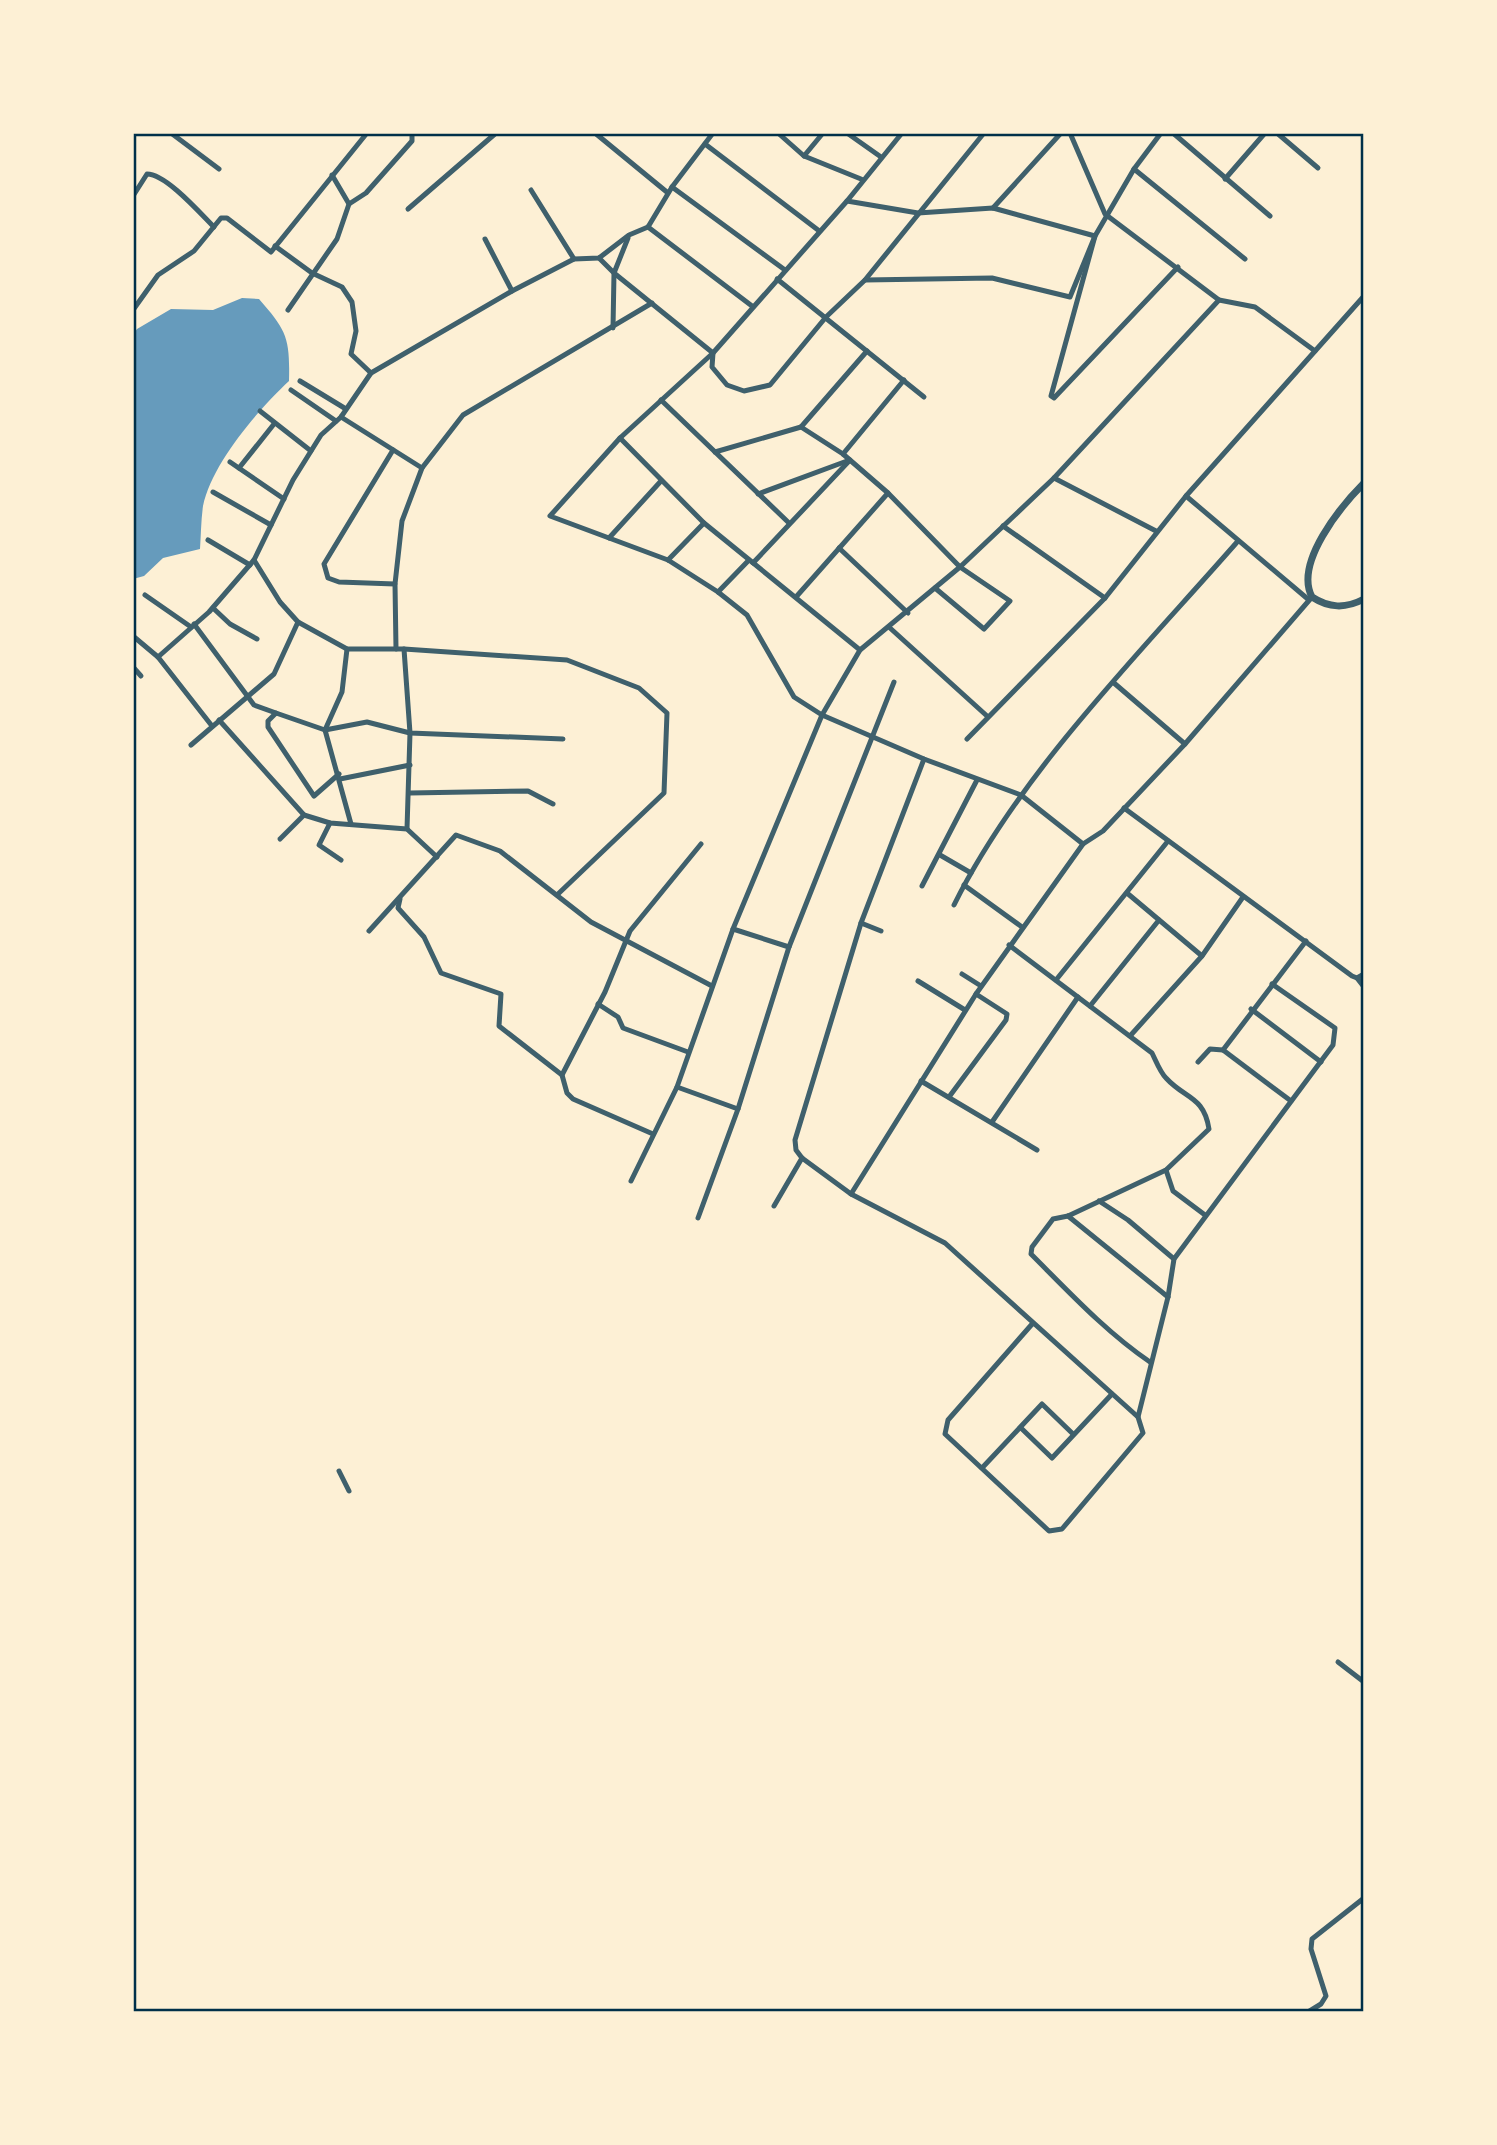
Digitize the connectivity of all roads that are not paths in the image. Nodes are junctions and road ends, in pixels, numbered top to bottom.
1 (171, 133) edge
2 (367, 133) edge
3 (412, 133) edge
4 (496, 133) edge
5 (595, 133) edge
6 (713, 133) edge
7 (778, 133) edge
8 (823, 133) edge
9 (847, 133) edge
10 (902, 133) edge
11 (984, 133) edge
12 (1062, 133) edge
13 (1070, 133) edge
14 (1161, 133) edge
15 (1173, 133) edge
16 (1265, 133) edge
17 (1277, 133) edge
18 (705, 144) junction
19 (804, 156) junction
20 (881, 158) junction
21 (1318, 168) dead end
22 (219, 169) dead end
23 (1134, 169) junction
24 (332, 175) junction
25 (862, 179) junction
26 (1225, 179) junction
27 (672, 187) junction
28 (531, 190) dead end
29 (668, 193) junction
30 (133, 196) edge
31 (847, 201) junction
32 (349, 204) junction
33 (993, 208) junction
34 (408, 209) dead end
35 (919, 213) junction
36 (1105, 214) junction
37 (1270, 216) dead end
38 (214, 227) junction
39 (648, 227) junction
40 (818, 230) junction
41 (629, 235) junction
42 (1096, 236) junction
43 (485, 239) dead end
44 (275, 246) junction
45 (599, 258) junction
46 (574, 259) junction
47 (1245, 259) dead end
48 (1178, 267) junction
49 (785, 270) junction
50 (312, 273) junction
51 (614, 273) junction
52 (777, 279) junction
53 (865, 280) junction
54 (512, 292) junction
55 (1364, 296) edge
56 (1219, 300) junction
57 (652, 303) junction
58 (752, 306) junction
59 (133, 310) edge
60 (288, 310) dead end
61 (826, 317) junction
62 (613, 328) junction
63 (867, 351) junction
64 (1315, 351) junction
65 (713, 353) junction
66 (371, 373) junction
67 (904, 380) junction
68 (300, 381) dead end
69 (291, 390) dead end
70 (924, 397) dead end
71 (661, 400) junction
72 (346, 409) junction
73 (260, 411) dead end
74 (339, 419) junction
75 (274, 424) junction
76 (801, 427) junction
77 (620, 438) junction
78 (393, 450) junction
79 (312, 451) junction
80 (715, 452) junction
81 (843, 454) junction
82 (850, 460) junction
83 (230, 462) dead end
84 (239, 468) junction
85 (422, 468) junction
86 (1054, 478) junction
87 (661, 481) junction
88 (1364, 483) edge
89 (213, 492) dead end
90 (758, 494) junction
91 (888, 494) junction
92 (1186, 496) junction
93 (284, 499) junction
94 (704, 523) junction
95 (789, 523) junction
96 (271, 525) junction
97 (1003, 526) junction
98 (1156, 531) junction
99 (609, 538) junction
100 (208, 540) dead end
101 (1238, 541) junction
102 (839, 548) junction
103 (668, 560) junction
104 (751, 561) junction
105 (252, 562) junction
106 (960, 567) junction
107 (395, 584) junction
108 (935, 588) junction
109 (718, 592) junction
110 (145, 595) dead end
111 (796, 597) junction
112 (1105, 598) junction
113 (1310, 598) junction
114 (1364, 599) edge
115 (213, 608) junction
116 (908, 613) junction
117 (298, 622) junction
118 (192, 625) junction
119 (890, 628) junction
120 (133, 636) edge
121 (257, 639) dead end
122 (347, 649) junction
123 (396, 649) junction
124 (404, 649) junction
125 (860, 650) junction
126 (158, 657) junction
127 (133, 667) edge
128 (141, 676) dead end
129 (894, 682) dead end
130 (1114, 682) junction
131 (247, 698) junction
132 (276, 713) junction
133 (822, 715) junction
134 (987, 716) junction
135 (219, 720) junction
136 (212, 726) junction
137 (325, 730) junction
138 (410, 733) junction
139 (873, 736) junction
140 (967, 738) dead end
141 (563, 739) dead end
142 (1185, 744) junction
143 (191, 745) dead end
144 (924, 759) junction
145 (410, 765) junction
146 (339, 777) junction
147 (977, 780) junction
148 (410, 793) junction
149 (1021, 795) junction
150 (553, 804) dead end
151 (1124, 808) junction
152 (304, 815) junction
153 (330, 823) junction
154 (351, 824) junction
155 (407, 829) junction
156 (281, 839) dead end
157 (1168, 841) junction
158 (701, 844) dead end
159 (1083, 844) junction
160 (940, 855) junction
161 (437, 857) junction
162 (341, 860) dead end
163 (971, 873) junction
164 (964, 885) junction
165 (922, 886) dead end
166 (1127, 892) junction
167 (558, 894) junction
168 (1243, 897) junction
169 (400, 899) junction
170 (954, 905) dead end
171 (1159, 920) junction
172 (861, 923) junction
173 (1022, 927) junction
174 (733, 929) junction
175 (369, 931) dead end
176 (881, 931) dead end
177 (624, 941) junction
178 (1306, 941) junction
179 (1009, 945) junction
180 (789, 947) junction
181 (1202, 956) junction
182 (962, 974) dead end
183 (1364, 974) edge
184 (1357, 978) junction
185 (1056, 980) junction
186 (918, 981) dead end
187 (1272, 984) junction
188 (712, 986) junction
189 (981, 986) junction
190 (1364, 987) edge
191 (976, 993) junction
192 (1078, 997) junction
193 (598, 1004) junction
194 (1090, 1006) junction
195 (1251, 1009) junction
196 (965, 1010) junction
197 (1130, 1036) junction
198 (1223, 1050) junction
199 (688, 1052) junction
200 (1198, 1062) dead end
201 (1321, 1062) junction
202 (562, 1076) junction
203 (921, 1081) junction
204 (677, 1087) junction
205 (949, 1097) junction
206 (1291, 1101) junction
207 (738, 1109) junction
208 (992, 1122) junction
209 (653, 1134) junction
210 (1037, 1150) dead end
211 (802, 1158) junction
212 (1166, 1170) junction
213 (631, 1181) dead end
214 (851, 1194) junction
215 (1099, 1201) junction
216 (774, 1206) dead end
217 (1205, 1215) junction
218 (1068, 1216) junction
219 (698, 1218) dead end
220 (1174, 1259) junction
221 (1168, 1297) junction
222 (1032, 1323) junction
223 (1150, 1362) junction
224 (1111, 1394) junction
225 (1138, 1418) junction
226 (1021, 1428) junction
227 (1073, 1434) junction
228 (982, 1468) junction
229 (339, 1471) dead end
230 (349, 1492) dead end
231 (1338, 1662) dead end
232 (1364, 1682) edge
233 (1364, 1898) edge
234 (1308, 2012) edge

1 - 22 street
2 - 24 street
3 - 32 street
4 - 34 street
5 - 29 street
6 - 18 street
7 - 19 street
8 - 19 street
9 - 20 street
10 - 20 street
11 - 35 street
12 - 33 street
13 - 36 street
14 - 23 street
15 - 26 street
16 - 26 street
17 - 21 street
18 - 27 street
18 - 40 street
19 - 25 street
20 - 25 street
23 - 36 street
23 - 47 street
24 - 32 street
24 - 44 street
25 - 31 street
26 - 37 street
27 - 29 street
27 - 49 street
28 - 46 street
29 - 39 street
30 - 38 street
31 - 35 street
31 - 40 street
32 - 50 street
33 - 35 street
33 - 42 street
35 - 53 street
36 - 42 street
36 - 48 street
38 - 44 street
38 - 59 street
39 - 41 street
39 - 58 street
40 - 49 street
41 - 45 street
41 - 51 street
42 - 48 street
42 - 53 street
43 - 54 street
44 - 50 street
45 - 46 street
45 - 51 street
46 - 54 street
48 - 56 street
49 - 52 street
50 - 60 street
50 - 66 street
51 - 57 street
51 - 62 street
52 - 58 street
52 - 61 street
53 - 61 street
54 - 66 street
55 - 64 street
56 - 64 street
56 - 86 street
57 - 62 street
57 - 65 street
58 - 65 street
61 - 63 street
61 - 65 street
62 - 85 street
63 - 67 street
63 - 76 street
64 - 92 street
65 - 71 street
66 - 72 street
67 - 70 street
67 - 81 street
68 - 72 street
69 - 74 street
71 - 77 street
71 - 80 street
72 - 74 street
73 - 75 street
74 - 78 street
74 - 79 street
75 - 79 street
75 - 84 street
76 - 80 street
76 - 81 street
77 - 87 street
77 - 99 street
78 - 85 street
78 - 107 street
79 - 93 street
80 - 90 street
81 - 82 street
82 - 90 street
82 - 91 street
82 - 95 street
83 - 84 street
84 - 93 street
85 - 107 street
86 - 97 street
86 - 98 street
87 - 94 street
87 - 99 street
88 - 113 street
89 - 96 street
90 - 95 street
91 - 102 street
91 - 106 street
92 - 98 street
92 - 101 street
93 - 96 street
94 - 103 street
94 - 104 street
95 - 104 street
96 - 105 street
97 - 106 street
97 - 112 street
98 - 112 street
99 - 103 street
100 - 105 street
101 - 113 street
101 - 130 street
102 - 111 street
102 - 116 street
103 - 109 street
104 - 109 street
104 - 111 street
105 - 115 street
105 - 117 street
106 - 108 street
106 - 108 street
107 - 123 street
108 - 116 street
109 - 133 street
110 - 118 street
111 - 125 street
112 - 134 street
113 - 114 street
113 - 142 street
115 - 118 street
115 - 121 street
116 - 119 street
117 - 122 street
117 - 131 street
118 - 126 street
118 - 131 street
119 - 125 street
119 - 134 street
120 - 126 street
122 - 123 street
122 - 137 street
123 - 124 street
124 - 138 street
124 - 167 street
125 - 133 street
126 - 136 street
127 - 128 street
129 - 139 street
130 - 142 street
130 - 149 street
131 - 132 street
131 - 135 street
132 - 137 street
132 - 146 street
133 - 139 street
133 - 174 street
134 - 140 street
135 - 136 street
135 - 152 street
136 - 143 street
137 - 138 street
137 - 146 street
138 - 141 street
138 - 145 street
139 - 144 street
139 - 180 street
142 - 151 street
144 - 147 street
144 - 172 street
145 - 146 street
145 - 148 street
146 - 154 street
147 - 149 street
147 - 160 street
148 - 150 street
148 - 155 street
149 - 159 street
149 - 163 street
151 - 157 street
151 - 159 street
152 - 153 street
152 - 156 street
153 - 154 street
153 - 162 street
154 - 155 street
155 - 161 street
157 - 166 street
157 - 168 street
158 - 177 street
159 - 173 street
160 - 163 street
160 - 165 street
161 - 167 street
161 - 169 street
163 - 164 street
164 - 170 street
164 - 173 street
166 - 171 street
166 - 185 street
167 - 177 street
168 - 178 street
168 - 181 street
169 - 175 street
169 - 202 street
171 - 181 street
171 - 194 street
172 - 176 street
172 - 211 street
173 - 179 street
174 - 180 street
174 - 188 street
177 - 188 street
177 - 193 street
178 - 184 street
178 - 187 street
179 - 185 street
179 - 189 street
180 - 207 street
181 - 197 street
182 - 189 street
183 - 184 street
184 - 190 street
185 - 192 street
186 - 196 street
187 - 195 street
187 - 201 street
188 - 199 street
189 - 191 street
191 - 196 street
191 - 205 street
192 - 194 street
192 - 208 street
193 - 199 street
193 - 202 street
194 - 197 street
195 - 198 street
195 - 201 street
196 - 203 street
197 - 212 street
198 - 200 street
198 - 206 street
199 - 204 street
201 - 206 street
202 - 209 street
203 - 205 street
203 - 214 street
204 - 207 street
204 - 209 street
205 - 208 street
206 - 217 street
207 - 219 street
208 - 210 street
209 - 213 street
211 - 214 street
211 - 216 street
212 - 215 street
212 - 217 street
214 - 222 street
215 - 218 street
215 - 220 street
217 - 220 street
218 - 221 street
218 - 223 street
220 - 221 street
221 - 223 street
222 - 224 street
222 - 228 street
223 - 225 street
224 - 225 street
224 - 227 street
225 - 228 street
226 - 227 street
226 - 227 street
226 - 228 street
229 - 230 street
231 - 232 street
233 - 234 street

